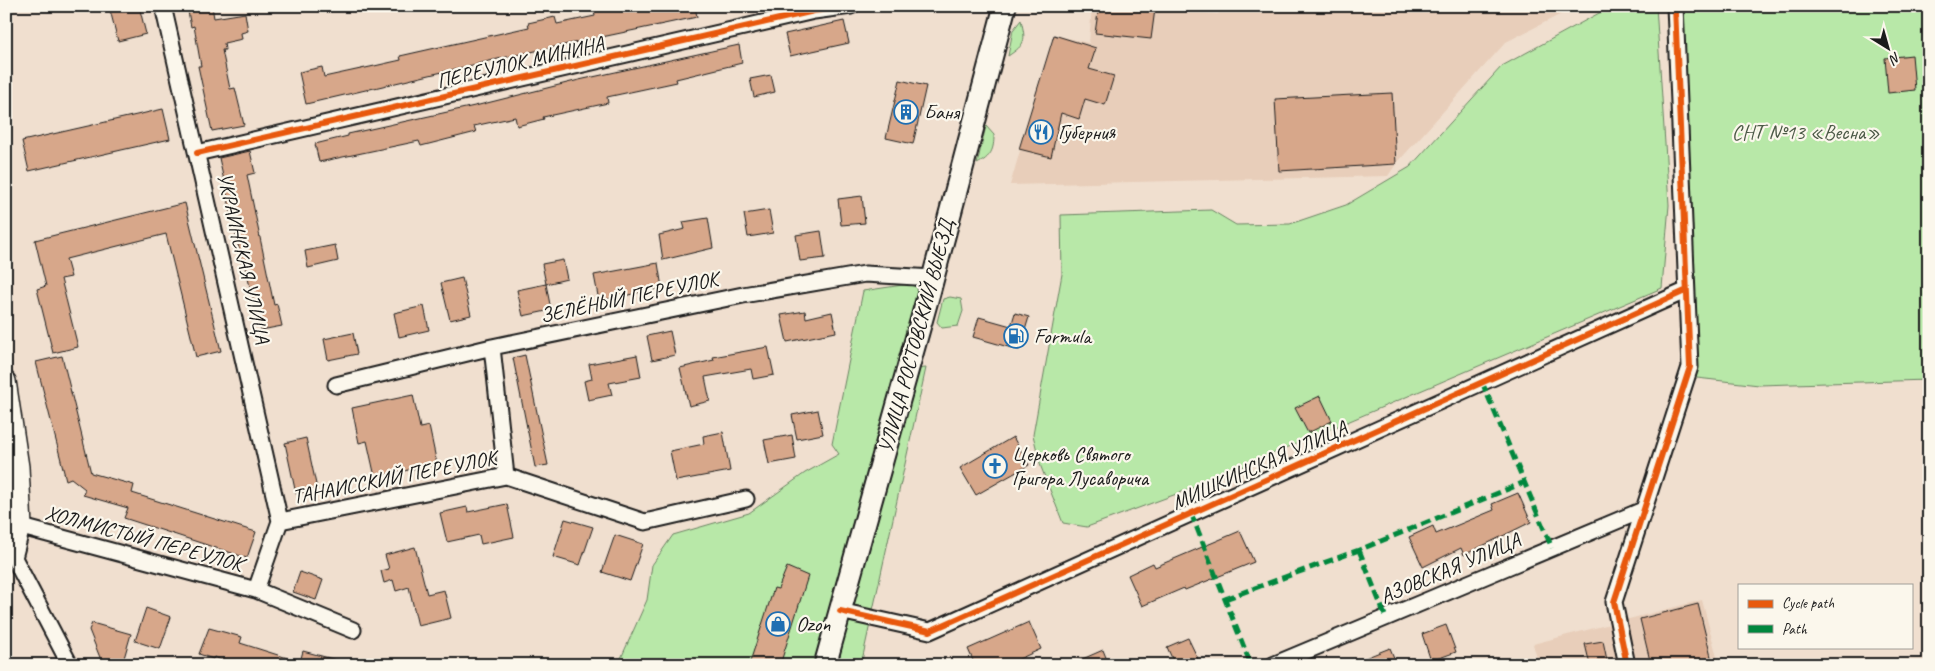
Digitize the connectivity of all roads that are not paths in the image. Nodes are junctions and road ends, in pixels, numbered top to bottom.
1 (164, 6) edge
2 (851, 6) edge
3 (1005, 6) edge
4 (1675, 6) edge
5 (196, 154) junction
6 (933, 278) junction
7 (1685, 291) junction
8 (492, 347) junction
9 (6, 381) edge
10 (336, 385) dead end
11 (506, 476) junction
12 (746, 499) dead end
13 (1643, 510) junction
14 (280, 521) junction
15 (22, 527) junction
16 (6, 541) edge
17 (256, 590) junction
18 (840, 611) junction
19 (353, 630) dead end
20 (70, 665) edge
21 (825, 665) edge
22 (1273, 665) edge
23 (1627, 665) edge

1 - 5 street, УКРАИНСКАЯ УЛИЦА
2 - 5 street, ПЕРЕУЛОК МИНИНА
3 - 6 main road, УЛИЦА РОСТОВСКИЙ ВЫЕЗД
4 - 7 street
5 - 14 street, УКРАИНСКАЯ УЛИЦА
6 - 8 street, ЗЕЛЁНЫЙ ПЕРЕУЛОК
6 - 18 main road, УЛИЦА РОСТОВСКИЙ ВЫЕЗД
7 - 13 street
7 - 18 street, МИШКИНСКАЯ УЛИЦА
8 - 10 street, ЗЕЛЁНЫЙ ПЕРЕУЛОК
8 - 11 street
9 - 15 street
11 - 12 street, ТАНАИССКИЙ ПЕРЕУЛОК
11 - 14 street, ТАНАИССКИЙ ПЕРЕУЛОК
13 - 22 street, АЗОВСКАЯ УЛИЦА
13 - 23 street
14 - 17 street
15 - 16 street
15 - 17 street, ХОЛМИСТЫЙ ПЕРЕУЛОК
15 - 20 street
17 - 19 street, ХОЛМИСТЫЙ ПЕРЕУЛОК
18 - 21 main road, УЛИЦА РОСТОВСКИЙ ВЫЕЗД

